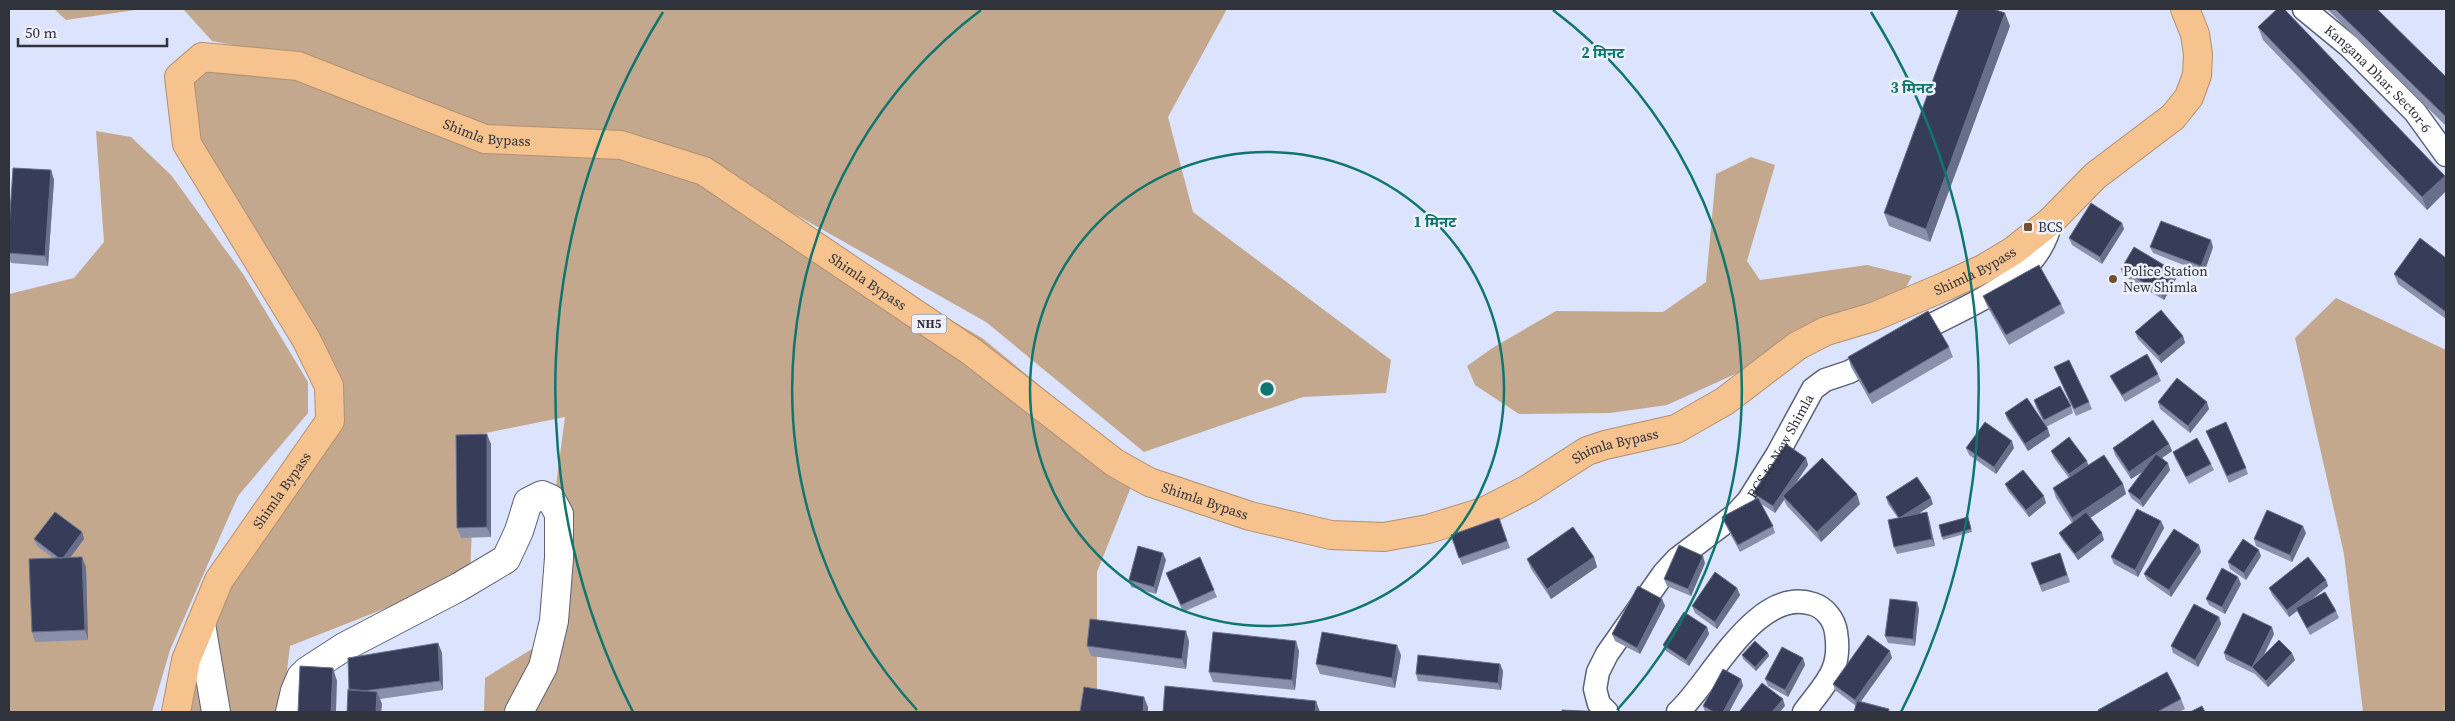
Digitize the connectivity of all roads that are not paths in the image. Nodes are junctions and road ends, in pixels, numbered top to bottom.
1 (2185, 9) edge
2 (2304, 9) edge
3 (2446, 155) edge
4 (2051, 221) junction
5 (201, 624) junction
6 (176, 712) edge
7 (216, 712) edge
8 (290, 712) edge
9 (519, 712) edge
10 (1607, 712) edge
11 (1678, 712) edge
12 (1804, 712) edge

1 - 4 highway, Shimla Bypass / NH5
2 - 3 street, Kangana Dhar, Sector-6
4 - 5 highway, Shimla Bypass / NH5
4 - 10 street, BCS to New Shimla
5 - 6 highway, Shimla Bypass / NH5
5 - 7 street
8 - 9 street
11 - 12 street

